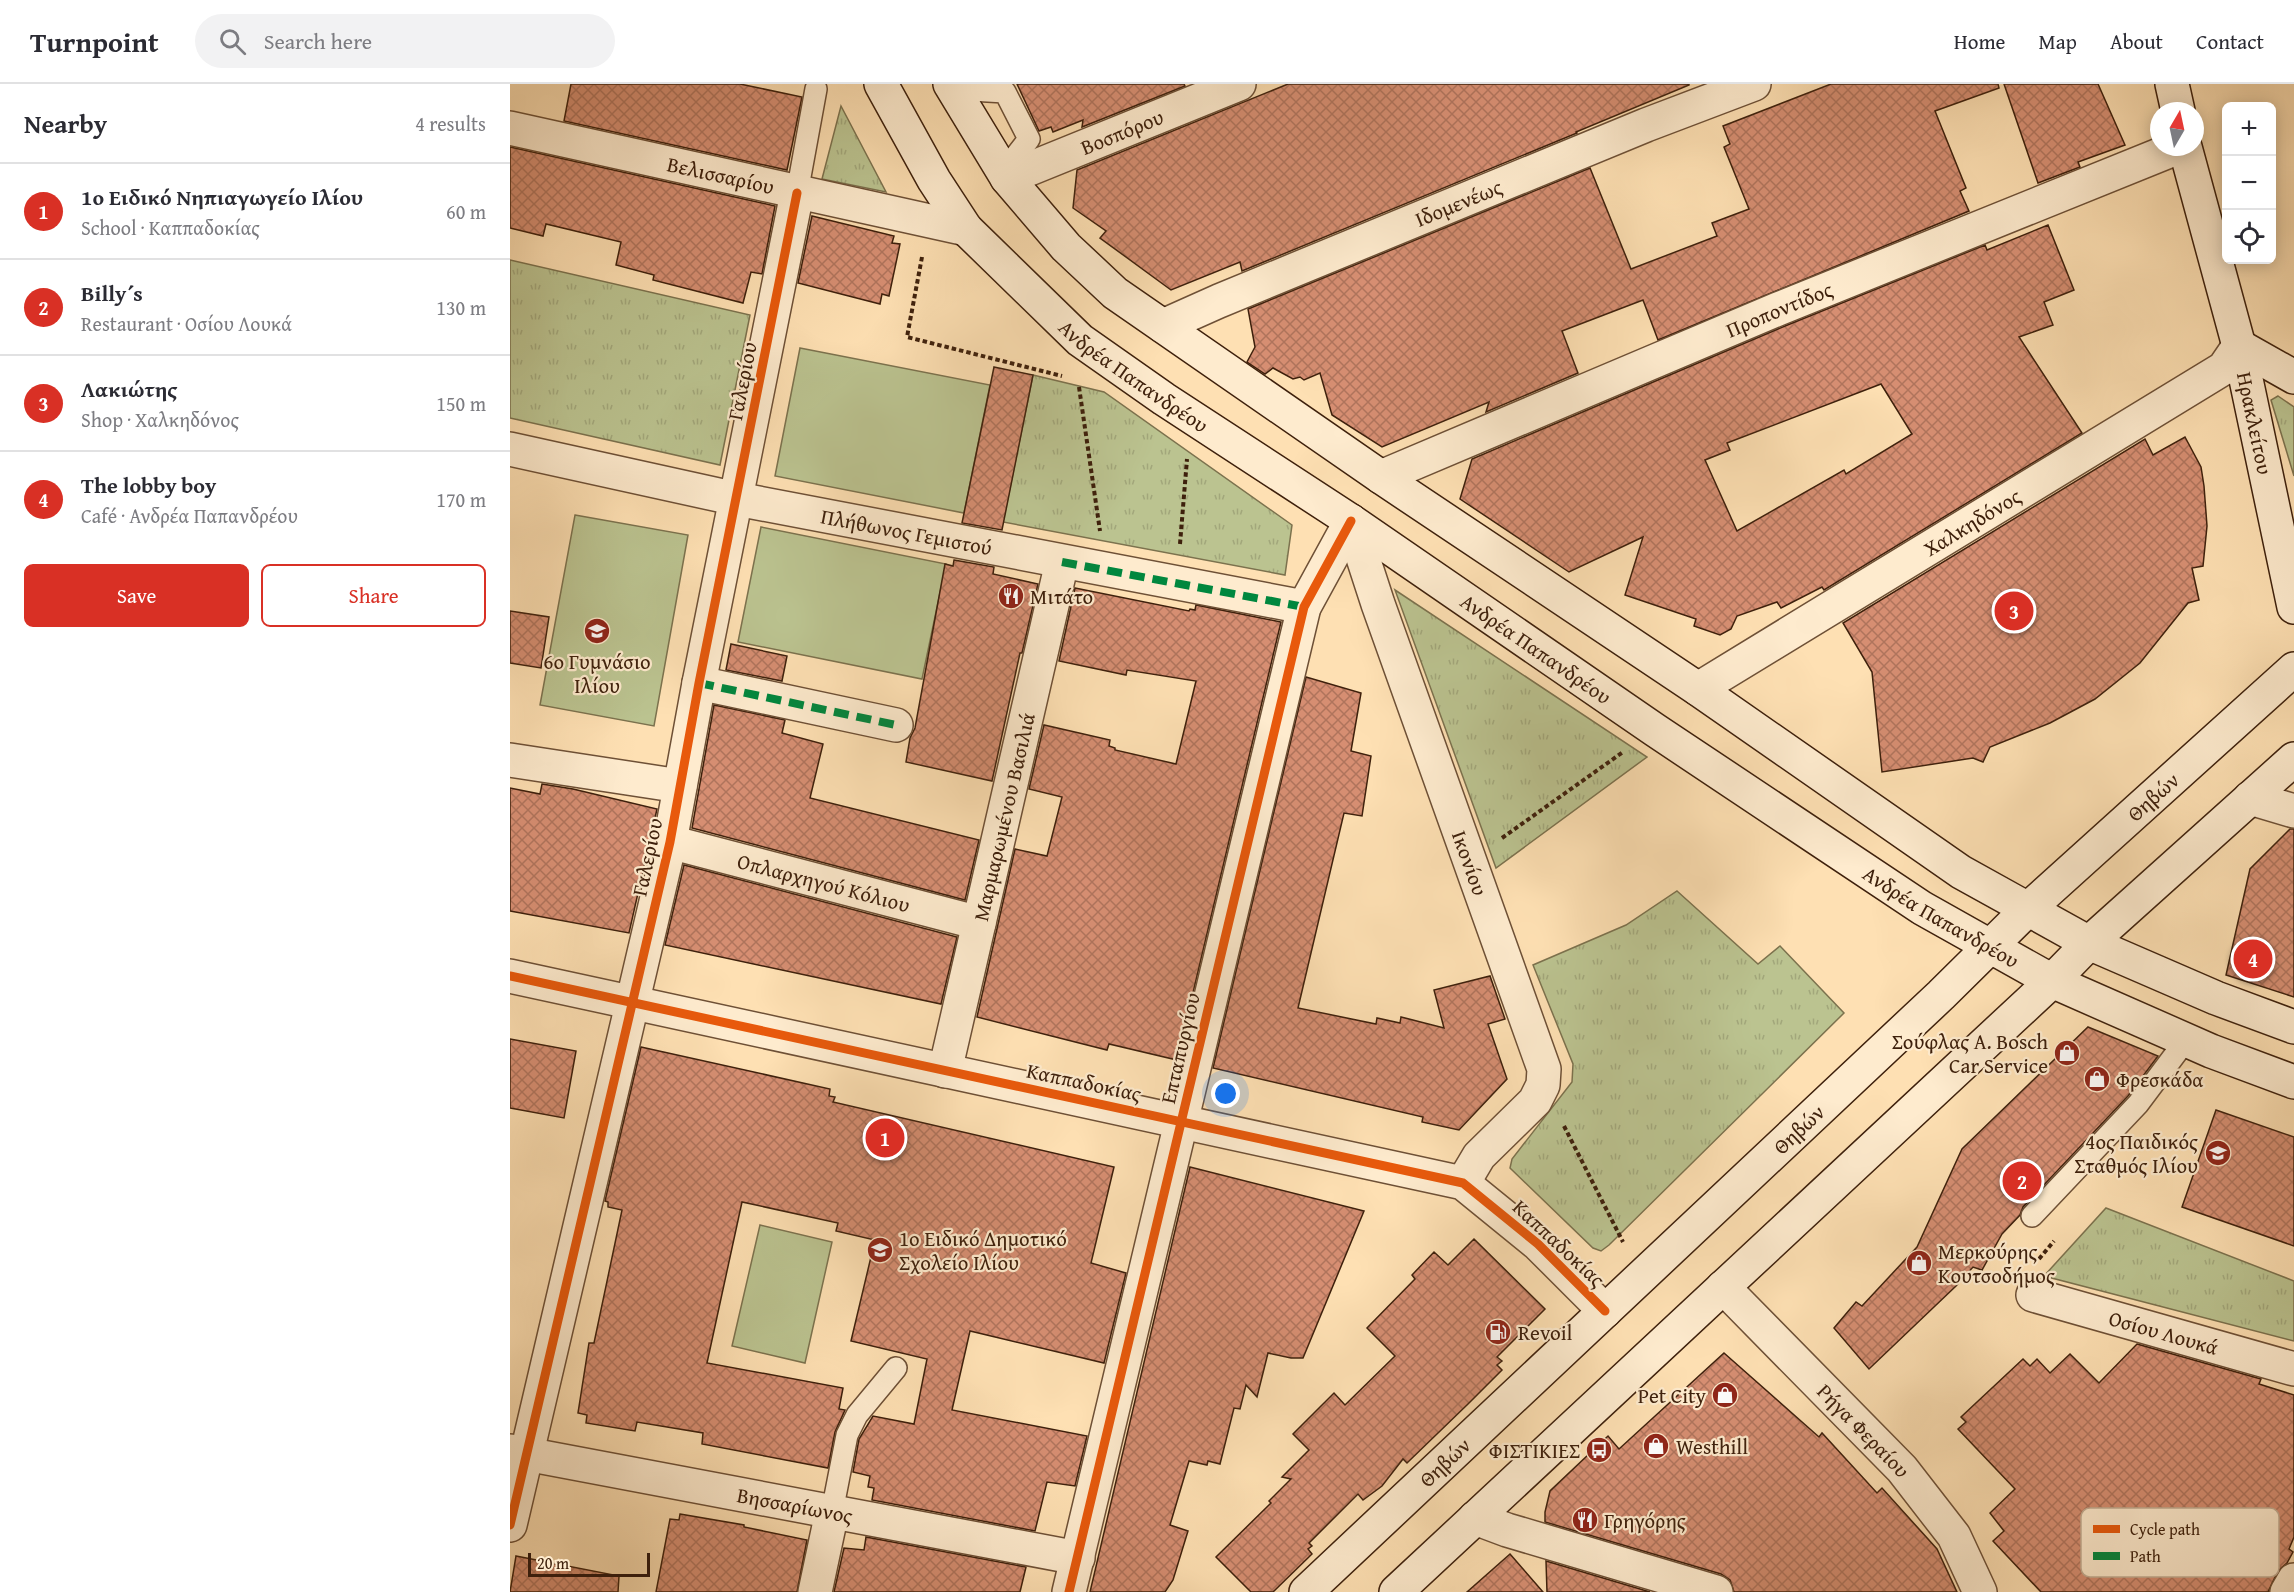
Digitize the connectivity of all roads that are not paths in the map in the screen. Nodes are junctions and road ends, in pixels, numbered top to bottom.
1 (881, 84) edge
2 (1239, 84) edge
3 (1754, 84) edge
4 (2172, 84) edge
5 (951, 86) edge
6 (816, 89) dead end
7 (2176, 102) edge
8 (510, 128) edge
9 (2157, 156) edge
10 (2188, 156) edge
11 (1005, 175) junction
12 (797, 193) junction
13 (966, 229) junction
14 (1163, 326) junction
15 (2239, 346) junction
16 (2294, 377) edge
17 (510, 449) edge
18 (1382, 477) junction
19 (738, 499) junction
20 (1351, 521) junction
21 (1062, 562) junction
22 (2294, 607) edge
23 (1304, 608) junction
24 (2294, 669) edge
25 (699, 683) junction
26 (1698, 689) junction
27 (896, 725) dead end
28 (2294, 759) edge
29 (510, 760) edge
30 (680, 786) junction
31 (2250, 798) junction
32 (2294, 811) edge
33 (670, 842) junction
34 (2027, 910) junction
35 (979, 923) junction
36 (2089, 943) junction
37 (1989, 946) junction
38 (510, 975) edge
39 (2052, 981) junction
40 (632, 1002) junction
41 (2294, 1027) edge
42 (2187, 1040) junction
43 (945, 1071) junction
44 (2294, 1082) edge
45 (1181, 1122) junction
46 (1463, 1183) junction
47 (2032, 1215) dead end
48 (1723, 1287) junction
49 (2033, 1295) dead end
50 (1605, 1311) junction
51 (896, 1368) dead end
52 (2294, 1369) edge
53 (518, 1453) edge
54 (832, 1512) junction
55 (1475, 1518) junction
56 (510, 1525) edge
57 (1077, 1558) junction
58 (2294, 1580) edge
59 (815, 1592) edge
60 (1070, 1592) edge
61 (1306, 1592) edge
62 (1396, 1592) edge
63 (1716, 1592) edge
64 (1980, 1592) edge
65 (2287, 1592) edge

1 - 13 street, Ανδρέα Παπανδρέου
2 - 11 street, Βοσπόρου
3 - 14 street, Ιδομενέως
4 - 7 street
5 - 11 street
6 - 12 lane, Γαλερίου
8 - 12 street, Βελισσαρίου
9 - 18 street, Προποντίδος
10 - 15 street, Ηρακλείτου
11 - 14 street
12 - 13 street, Βελισσαρίου
12 - 19 street, Γαλερίου
13 - 20 street, Ανδρέα Παπανδρέου
14 - 18 street
15 - 16 street, Ηρακλείτου
15 - 22 street, Ηρακλείτου
15 - 26 street, Χαλκηδόνος
17 - 19 street, Πλήθωνος Γεμιστού
18 - 26 street
19 - 21 street, Πλήθωνος Γεμιστού
19 - 25 street, Γαλερίου
20 - 23 street, Επταπυργίου
20 - 37 street, Ανδρέα Παπανδρέου
20 - 46 street, Ικονίου
21 - 23 street, Πλήθωνος Γεμιστού
21 - 35 street, Μαρμαρωμένου Βασιλιά
23 - 45 street, Επταπυργίου
24 - 34 street, Θηβών
25 - 27 street
25 - 30 street, Γαλερίου
26 - 34 street
28 - 31 street
29 - 30 street
30 - 33 street, Γαλερίου
31 - 32 street
31 - 36 street
33 - 35 street, Οπλαρχηγού Κόλιου
33 - 40 street, Γαλερίου
34 - 36 street
34 - 37 street, Θηβών
35 - 43 street, Μαρμαρωμένου Βασιλιά
36 - 39 street
36 - 41 street
37 - 39 street, Ανδρέα Παπανδρέου
37 - 50 street, Θηβών
38 - 40 street, Καππαδοκίας
39 - 42 street, Ανδρέα Παπανδρέου
39 - 48 street
40 - 43 street, Καππαδοκίας
40 - 53 street, Γαλερίου
42 - 44 street, Ανδρέα Παπανδρέου
42 - 47 lane
43 - 45 street, Καππαδοκίας
45 - 46 street, Καππαδοκίας
45 - 57 street, Επταπυργίου
46 - 50 street, Καππαδοκίας
48 - 55 street
48 - 64 street, Ρήγα Φεραίου
49 - 52 street, Οσίου Λουκά
50 - 61 street, Θηβών
51 - 54 lane
53 - 54 street, Βησσαρίωνος
53 - 56 street, Γαλερίου
54 - 57 street, Βησσαρίωνος
54 - 59 street
55 - 62 street
55 - 63 street
57 - 60 street, Επταπυργίου
58 - 65 street

